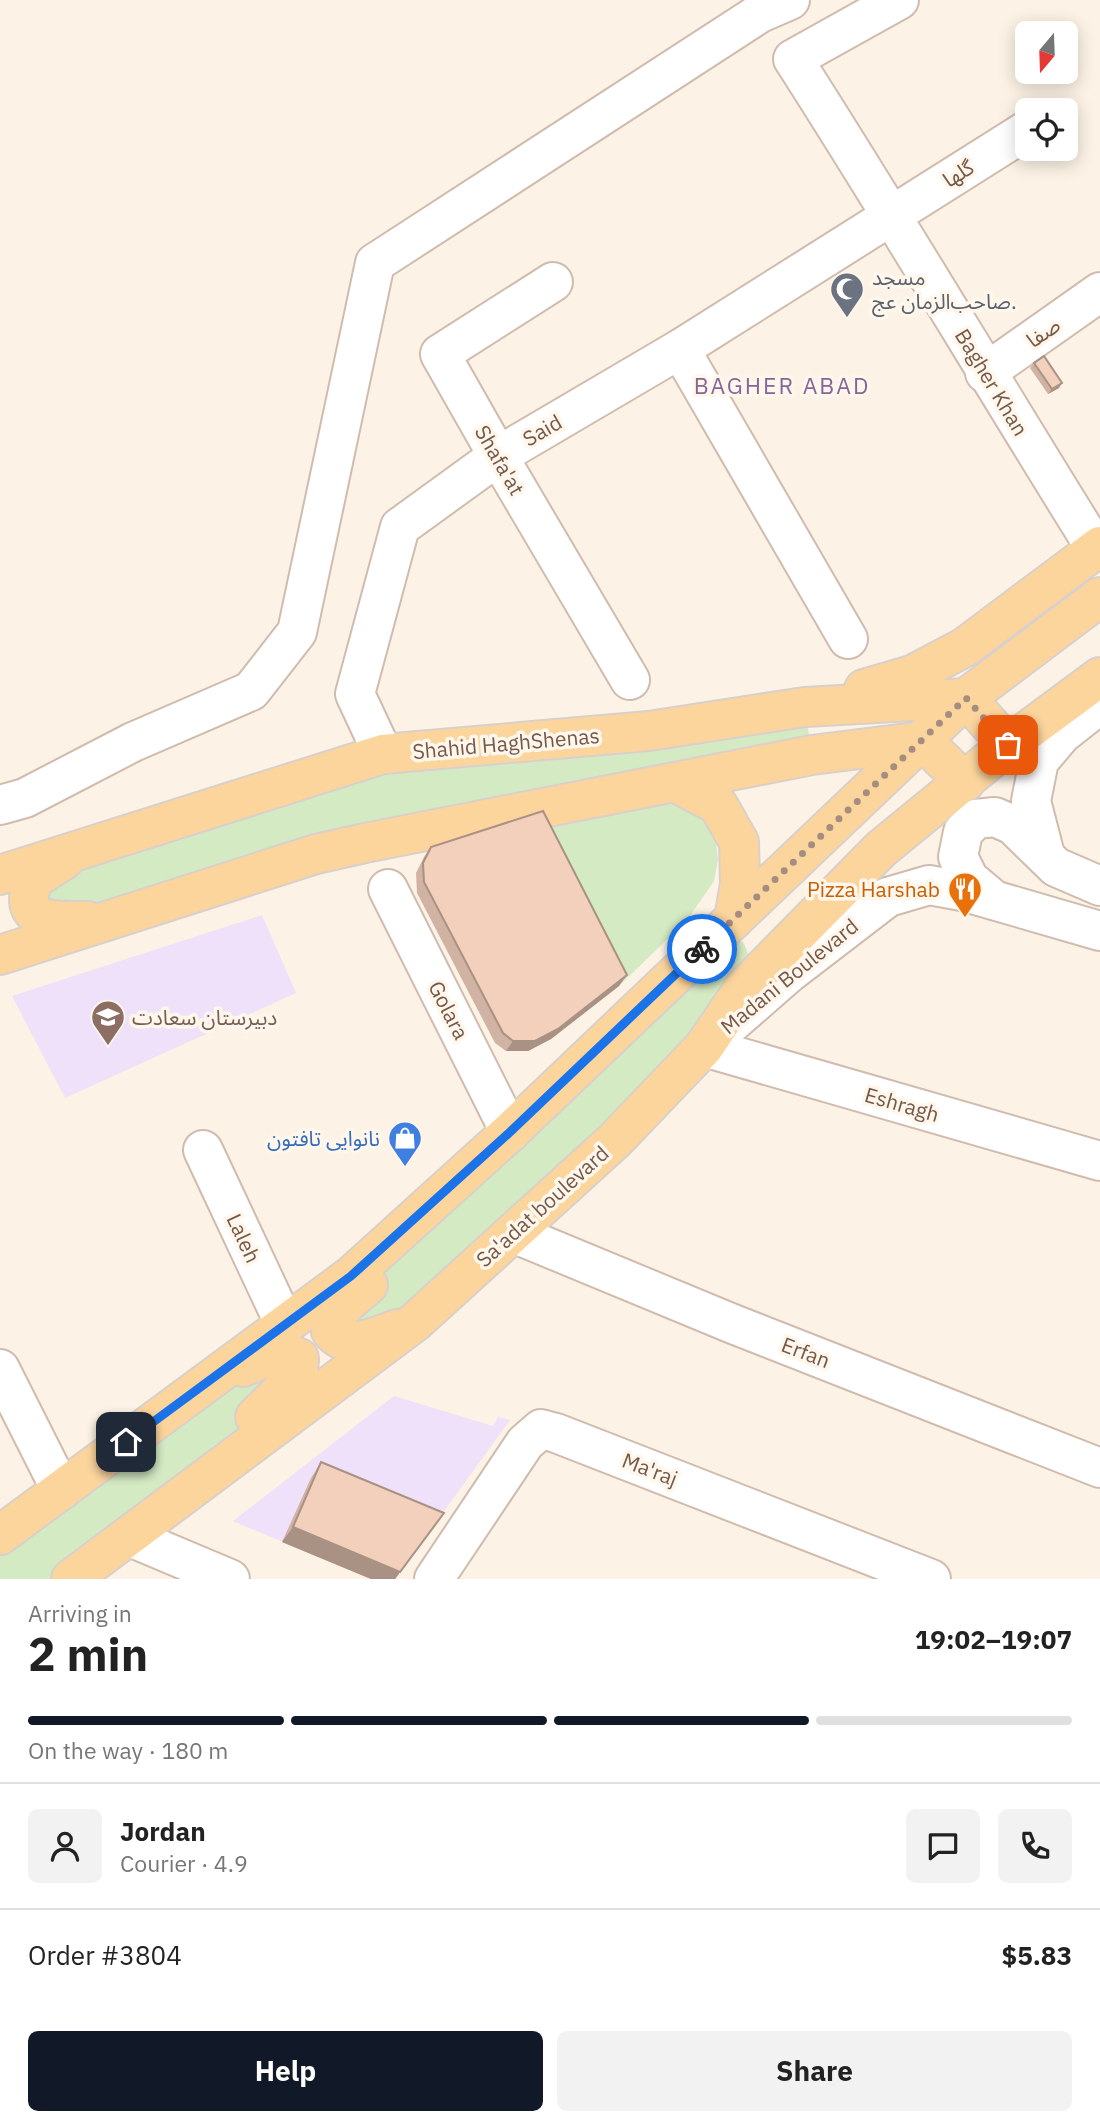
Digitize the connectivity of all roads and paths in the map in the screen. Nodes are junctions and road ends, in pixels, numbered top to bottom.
1 (789, 0) edge
2 (899, 0) edge
3 (1015, 138) edge
4 (892, 214) junction
5 (553, 282) dead end
6 (1100, 292) edge
7 (680, 349) junction
8 (985, 373) junction
9 (498, 456) junction
10 (1098, 548) edge
11 (1100, 597) edge
12 (848, 639) dead end
13 (1100, 677) edge
14 (630, 680) dead end
15 (966, 698) junction
16 (1100, 704) edge
17 (805, 707) junction
18 (923, 741) junction
19 (1008, 745) junction
20 (383, 754) junction
21 (674, 782) junction
22 (965, 782) junction
23 (0, 805) edge
24 (88, 848) junction
25 (1045, 858) junction
26 (0, 876) edge
27 (1100, 886) edge
28 (388, 889) dead end
29 (994, 900) junction
30 (734, 919) junction
31 (105, 921) junction
32 (1100, 931) edge
33 (0, 955) edge
34 (704, 1047) junction
35 (519, 1123) junction
36 (203, 1150) dead end
37 (1100, 1161) edge
38 (513, 1233) junction
39 (415, 1322) junction
40 (285, 1325) junction
41 (0, 1370) edge
42 (213, 1378) junction
43 (1100, 1468) edge
44 (61, 1490) junction
45 (0, 1535) edge
46 (130, 1537) junction
47 (81, 1573) edge
48 (230, 1579) edge
49 (434, 1579) edge
50 (931, 1579) edge

1 - 23 street
2 - 4 street, Bagher Khan
3 - 4 street, گلها
4 - 7 street, Said
4 - 8 street, Bagher Khan
5 - 9 street, Shafa'at
6 - 8 street, صفا
7 - 9 street, Said
7 - 12 street
8 - 10 street, Bagher Khan
9 - 14 street, Shafa'at
9 - 20 street, Said
10 - 17 main road
11 - 15 main road
13 - 19 main road, Sa'adat boulevard
15 - 17 main road, Shahid HaghShenas
15 - 18 main road
15 - 19 main road
16 - 25 street
17 - 20 main road, Shahid HaghShenas
18 - 21 main road
18 - 22 main road
18 - 30 main road
19 - 22 main road, Sa'adat boulevard
20 - 24 main road, Shahid HaghShenas
21 - 30 main road
21 - 31 main road
22 - 34 main road, Sa'adat boulevard
24 - 26 main road, Shahid HaghShenas
24 - 31 main road
25 - 27 street, Madani Boulevard
25 - 29 street, Madani Boulevard
28 - 35 street, Golara
29 - 32 street, Madani Boulevard
29 - 34 street, Madani Boulevard
30 - 35 main road
31 - 33 main road
34 - 37 street, Eshragh
34 - 38 main road, Sa'adat boulevard
35 - 39 main road
35 - 40 main road
36 - 40 street, Laleh
38 - 39 main road, Sa'adat boulevard
38 - 43 street, Erfan
39 - 46 main road, Sa'adat boulevard
40 - 42 main road
41 - 44 street
42 - 44 main road
42 - 47 main road
44 - 45 main road
46 - 47 main road, Sa'adat boulevard
46 - 48 street
49 - 50 street, Ma'raj

